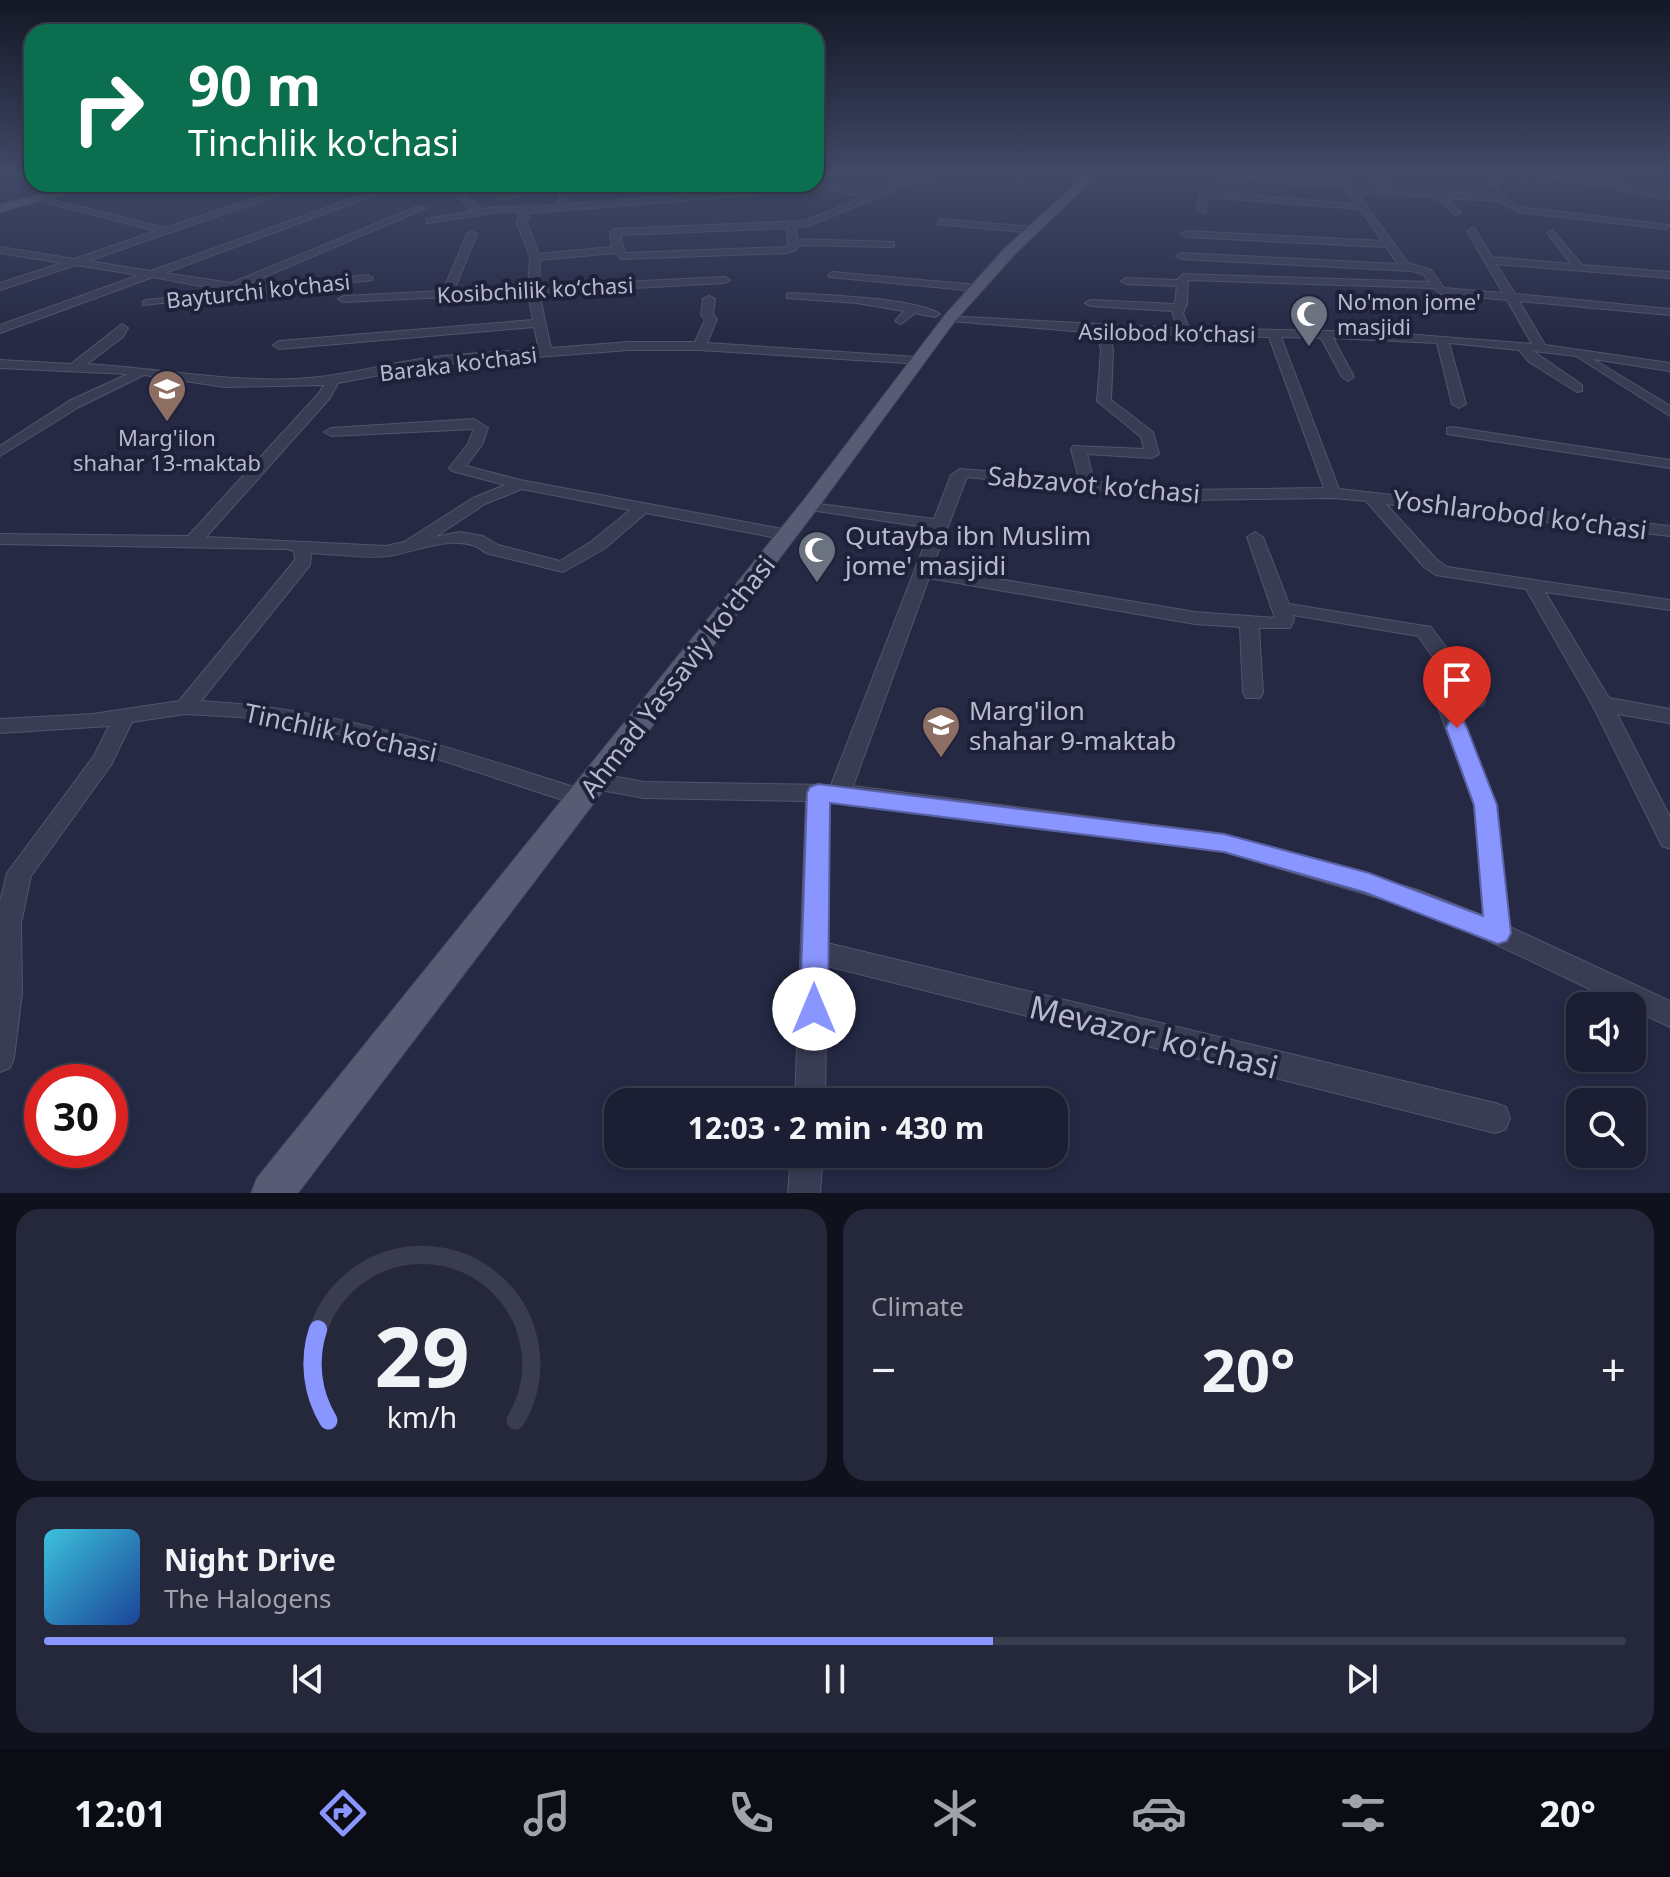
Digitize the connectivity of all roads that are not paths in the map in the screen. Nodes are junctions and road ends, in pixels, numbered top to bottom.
1 (156, 228) edge
2 (172, 228) edge
3 (279, 228) edge
4 (376, 228) edge
5 (524, 228) edge
6 (711, 228) edge
7 (791, 228) edge
8 (1006, 228) edge
9 (1035, 228) edge
10 (1308, 228) edge
11 (1316, 228) dead end
12 (1377, 228) edge
13 (165, 230) junction
14 (1033, 230) junction
15 (1364, 231) dead end
16 (1472, 231) dead end
17 (1380, 232) junction
18 (1552, 233) dead end
19 (472, 234) dead end
20 (1186, 234) dead end
21 (793, 242) junction
22 (891, 244) dead end
23 (1390, 244) junction
24 (617, 250) junction
25 (2, 251) edge
26 (1181, 256) dead end
27 (535, 257) junction
28 (1490, 260) junction
29 (76, 263) junction
30 (1579, 267) junction
31 (1411, 268) junction
32 (147, 275) junction
33 (833, 275) dead end
34 (1670, 275) edge
35 (368, 278) dead end
36 (725, 280) dead end
37 (1126, 281) dead end
38 (1181, 283) junction
39 (1436, 285) junction
40 (0, 287) edge
41 (977, 288) junction
42 (229, 290) junction
43 (533, 290) junction
44 (447, 294) junction
45 (791, 296) dead end
46 (1512, 298) junction
47 (344, 299) dead end
48 (709, 299) dead end
49 (147, 303) dead end
50 (1091, 303) dead end
51 (1180, 308) junction
52 (912, 309) junction
53 (1670, 312) edge
54 (942, 316) junction
55 (901, 321) dead end
56 (539, 323) junction
57 (122, 328) dead end
58 (0, 329) edge
59 (1104, 331) junction
60 (1184, 332) junction
61 (1274, 334) junction
62 (1325, 335) junction
63 (1442, 340) junction
64 (279, 345) dead end
65 (700, 346) junction
66 (1524, 348) junction
67 (1542, 350) junction
68 (545, 351) junction
69 (1576, 354) junction
70 (1670, 356) edge
71 (917, 361) junction
72 (0, 364) edge
73 (1663, 366) edge
74 (75, 367) junction
75 (145, 371) junction
76 (1348, 377) dead end
77 (333, 380) junction
78 (1577, 388) dead end
79 (1459, 404) dead end
80 (1670, 412) edge
81 (1452, 431) dead end
82 (331, 432) dead end
83 (0, 452) edge
84 (1670, 464) edge
85 (521, 484) junction
86 (1088, 486) junction
87 (1333, 493) junction
88 (1371, 497) junction
89 (810, 505) junction
90 (644, 506) junction
91 (942, 525) junction
92 (1670, 531) edge
93 (787, 535) junction
94 (1255, 537) dead end
95 (0, 539) edge
96 (193, 541) junction
97 (409, 546) junction
98 (302, 548) junction
99 (923, 572) junction
100 (1532, 585) junction
101 (1670, 605) edge
102 (1282, 608) junction
103 (1249, 623) junction
104 (1253, 693) dead end
105 (1602, 704) junction
106 (185, 707) junction
107 (124, 716) junction
108 (1670, 716) edge
109 (0, 726) edge
110 (588, 790) junction
111 (829, 793) junction
112 (1670, 840) edge
113 (10, 874) edge
114 (1498, 933) junction
115 (814, 951) junction
116 (1670, 1014) edge
117 (0, 1058) edge
118 (810, 1088) edge
119 (1495, 1118) dead end
120 (806, 1168) edge
121 (272, 1193) edge
122 (804, 1193) edge

1 - 13 street
2 - 13 street
3 - 32 street
4 - 42 street
5 - 27 street
6 - 24 street
7 - 21 street
8 - 14 street
9 - 14 main road, Ahmad Yassaviy ko'chasi
10 - 11 street
12 - 17 street
13 - 29 street
14 - 41 main road, Ahmad Yassaviy ko'chasi
15 - 17 street
16 - 28 street
17 - 23 street
18 - 30 street
19 - 44 street
20 - 23 street
21 - 22 street
21 - 24 street
23 - 31 street
24 - 27 street
25 - 29 street
26 - 31 street
27 - 43 street
28 - 30 street
28 - 46 street
29 - 32 street
29 - 40 street
30 - 34 street
31 - 39 street
32 - 42 street
32 - 58 street
33 - 41 street
35 - 42 street, Bayturchi ko'chasi
36 - 43 street, Kosibchilik koʻchasi
37 - 38 street
38 - 39 street
38 - 51 street
39 - 46 street
41 - 54 main road, Ahmad Yassaviy ko'chasi
42 - 49 street, Bayturchi ko'chasi
43 - 44 street, Kosibchilik koʻchasi
43 - 56 street
44 - 47 street, Kosibchilik koʻchasi
45 - 52 street, Asilobod koʻchasi
46 - 53 street
46 - 67 street
48 - 65 street
50 - 51 street
51 - 60 street
52 - 54 street, Asilobod koʻchasi
52 - 55 street
54 - 59 street, Asilobod koʻchasi
54 - 71 main road, Ahmad Yassaviy ko'chasi
56 - 64 street
56 - 68 street
57 - 74 street
59 - 60 street, Asilobod koʻchasi
59 - 86 street
60 - 61 street, Asilobod koʻchasi
61 - 62 street, Asilobod koʻchasi
61 - 87 street
62 - 63 street, Asilobod koʻchasi
62 - 76 street
63 - 66 street, Asilobod koʻchasi
63 - 79 street
65 - 68 street, Baraka ko'chasi
65 - 71 street, Baraka ko'chasi
66 - 67 street, Asilobod koʻchasi
66 - 78 street
67 - 69 street, Asilobod koʻchasi
68 - 77 street, Baraka ko'chasi
69 - 73 street, Asilobod koʻchasi
69 - 80 street
70 - 73 street
71 - 89 main road, Ahmad Yassaviy ko'chasi
72 - 74 street, Baraka ko'chasi
74 - 75 street, Baraka ko'chasi
75 - 77 street, Baraka ko'chasi
75 - 83 street
77 - 96 street
81 - 84 street
82 - 85 street
85 - 90 street
85 - 97 street
86 - 87 street, Sabzavot koʻchasi
86 - 91 street, Sabzavot koʻchasi
87 - 88 street, Yoshlarobod koʻchasi
88 - 92 street, Yoshlarobod koʻchasi
88 - 100 street, Yoshlarobod koʻchasi
89 - 91 street
89 - 93 main road, Ahmad Yassaviy ko'chasi
90 - 93 street
90 - 97 street
91 - 99 street, Sabzavot koʻchasi
93 - 110 main road, Ahmad Yassaviy ko'chasi
94 - 102 street
95 - 96 street
96 - 98 street
97 - 98 street
98 - 106 street
99 - 103 street
99 - 111 street, Sabzavot koʻchasi
100 - 101 street, Yoshlarobod koʻchasi
100 - 105 street
102 - 103 street
102 - 114 street
103 - 104 street
105 - 108 street
105 - 112 street
106 - 107 street, Tinchlik koʻchasi
106 - 110 street, Tinchlik koʻchasi
107 - 109 street, Tinchlik koʻchasi
107 - 113 street
110 - 111 street, Tinchlik koʻchasi
110 - 121 main road, Ahmad Yassaviy ko'chasi
111 - 114 street, Tinchlik koʻchasi
111 - 115 street
113 - 117 street
114 - 116 street, Tinchlik koʻchasi
115 - 118 street
115 - 119 street, Mevazor ko'chasi
120 - 122 street

